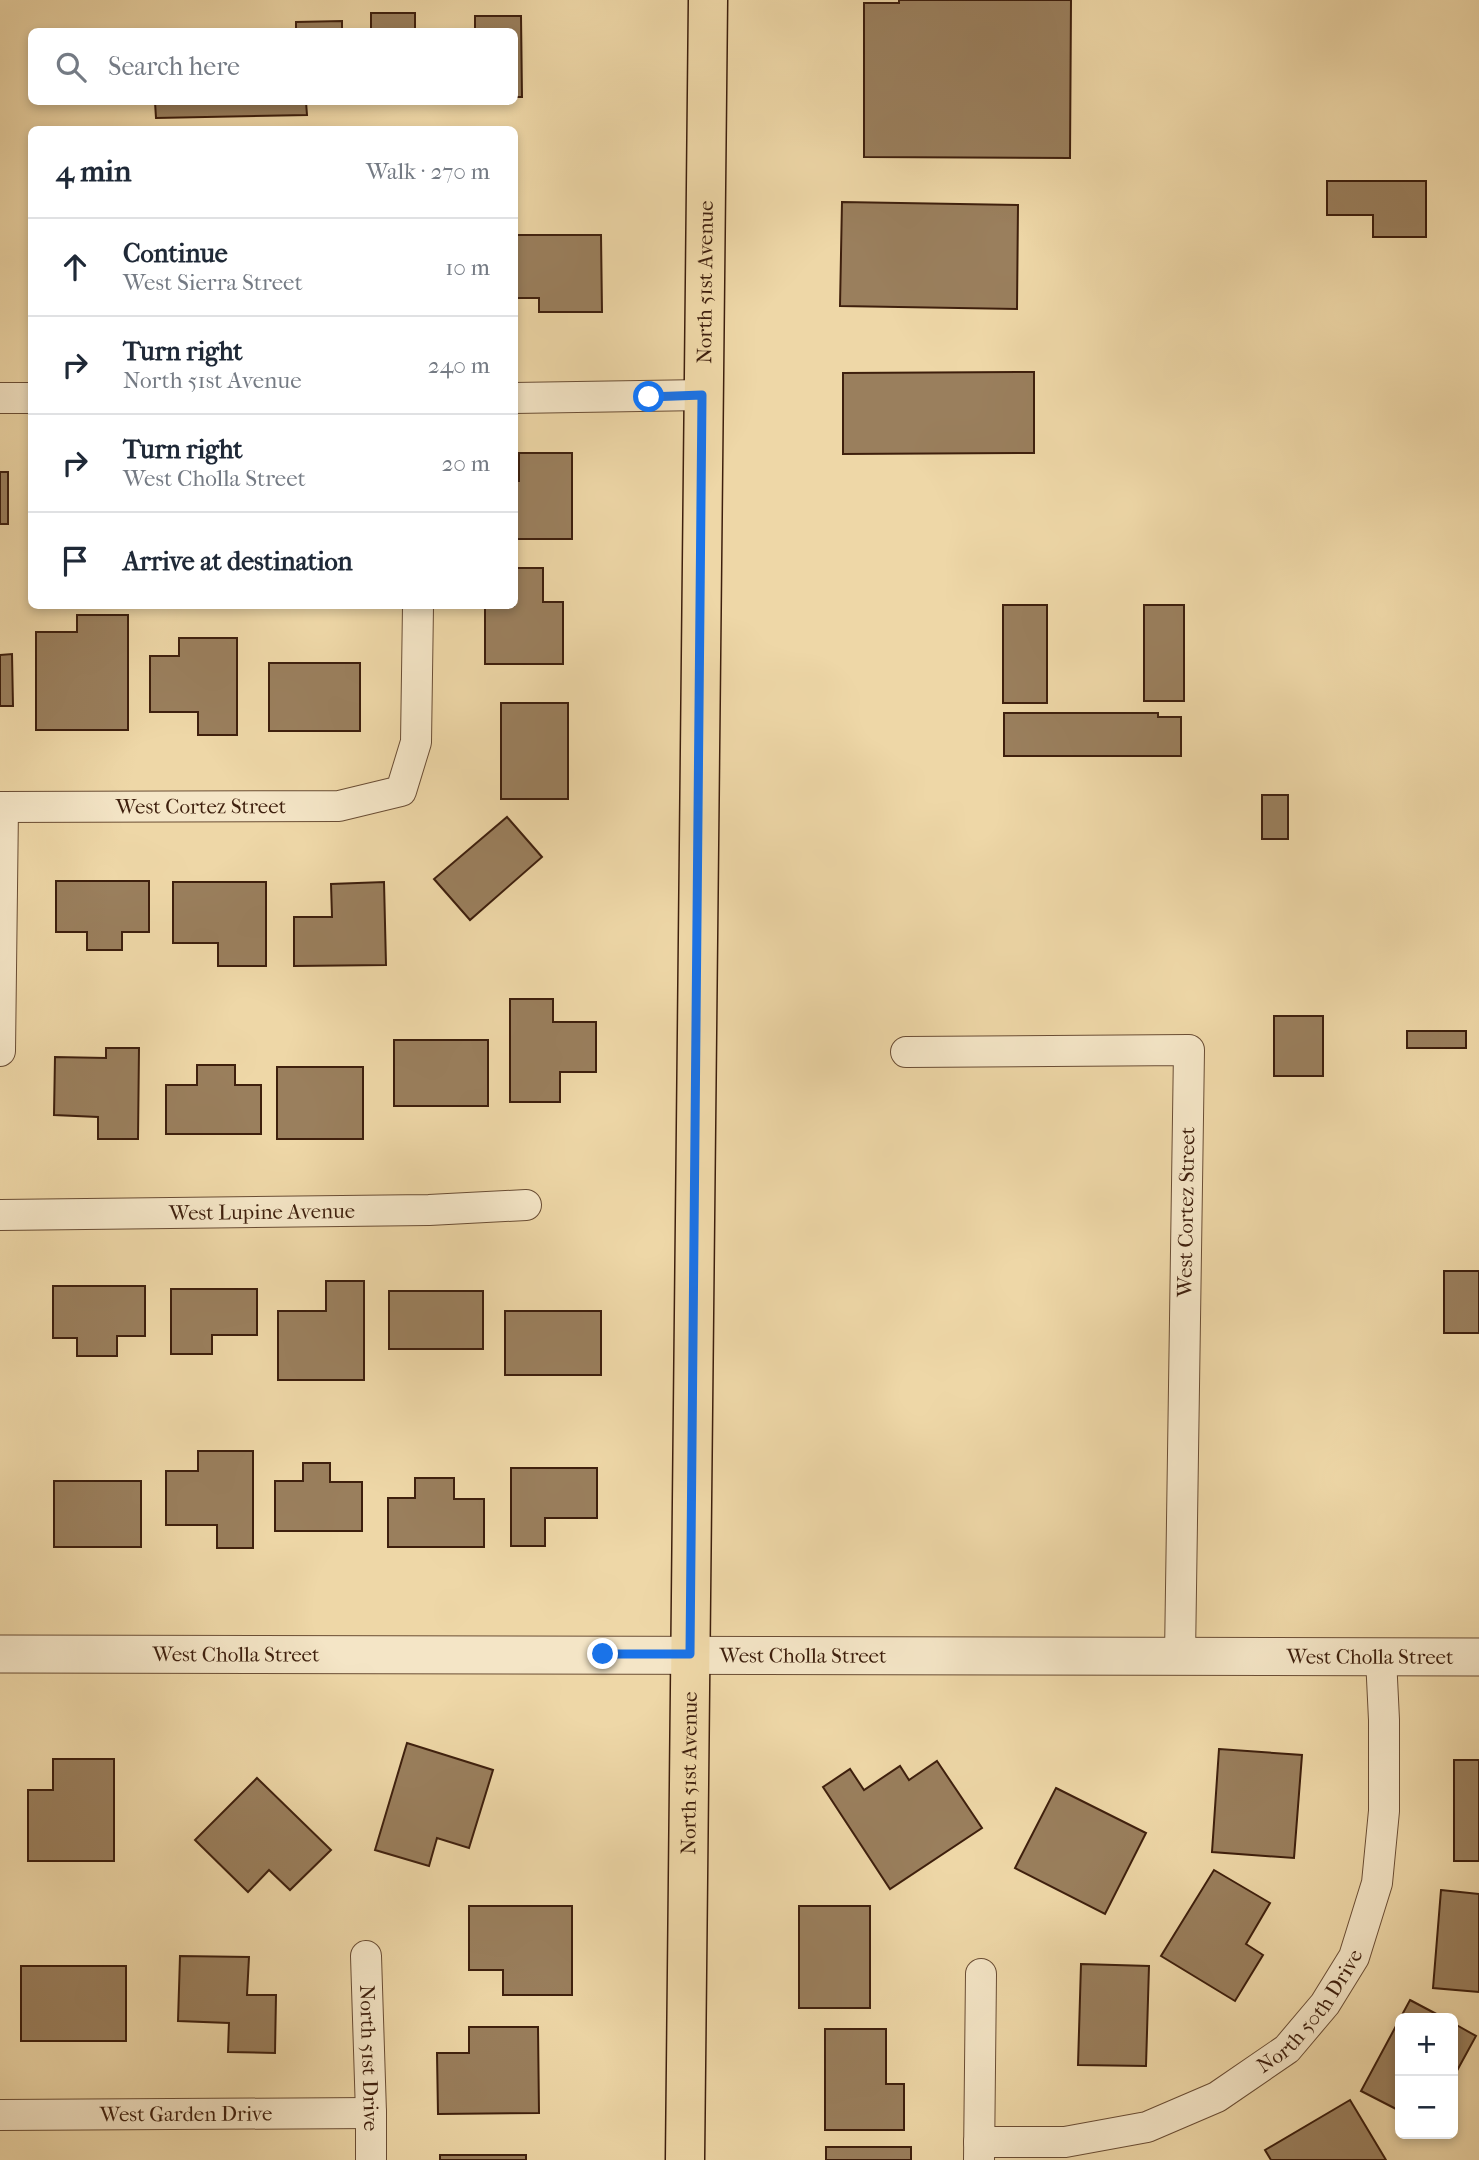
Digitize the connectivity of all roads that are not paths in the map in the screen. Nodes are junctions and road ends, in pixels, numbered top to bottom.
1 (708, 0) edge
2 (702, 395) junction
3 (0, 398) edge
4 (28, 398) edge
5 (518, 398) edge
6 (418, 609) edge
7 (2, 807) edge
8 (0, 1051) edge
9 (906, 1052) dead end
10 (526, 1205) dead end
11 (0, 1216) edge
12 (0, 1654) edge
13 (690, 1654) junction
14 (1180, 1656) junction
15 (1479, 1657) edge
16 (1381, 1658) junction
17 (366, 1956) dead end
18 (981, 1974) dead end
19 (371, 2113) junction
20 (0, 2115) edge
21 (979, 2151) edge
22 (370, 2160) edge
23 (685, 2160) edge

1 - 2 main road, North 51st Avenue
2 - 5 street
2 - 13 main road, North 51st Avenue
3 - 4 street
6 - 7 street, West Cortez Street
7 - 8 street
9 - 14 street, West Cortez Street
10 - 11 street, West Lupine Avenue
12 - 13 street, West Cholla Street
13 - 14 street, West Cholla Street
13 - 23 main road, North 51st Avenue
14 - 16 street, West Cholla Street
15 - 16 street, West Cholla Street
16 - 21 street, North 50th Drive
17 - 19 street, North 51st Drive
18 - 21 street
19 - 20 street, West Garden Drive
19 - 22 street, North 51st Drive

